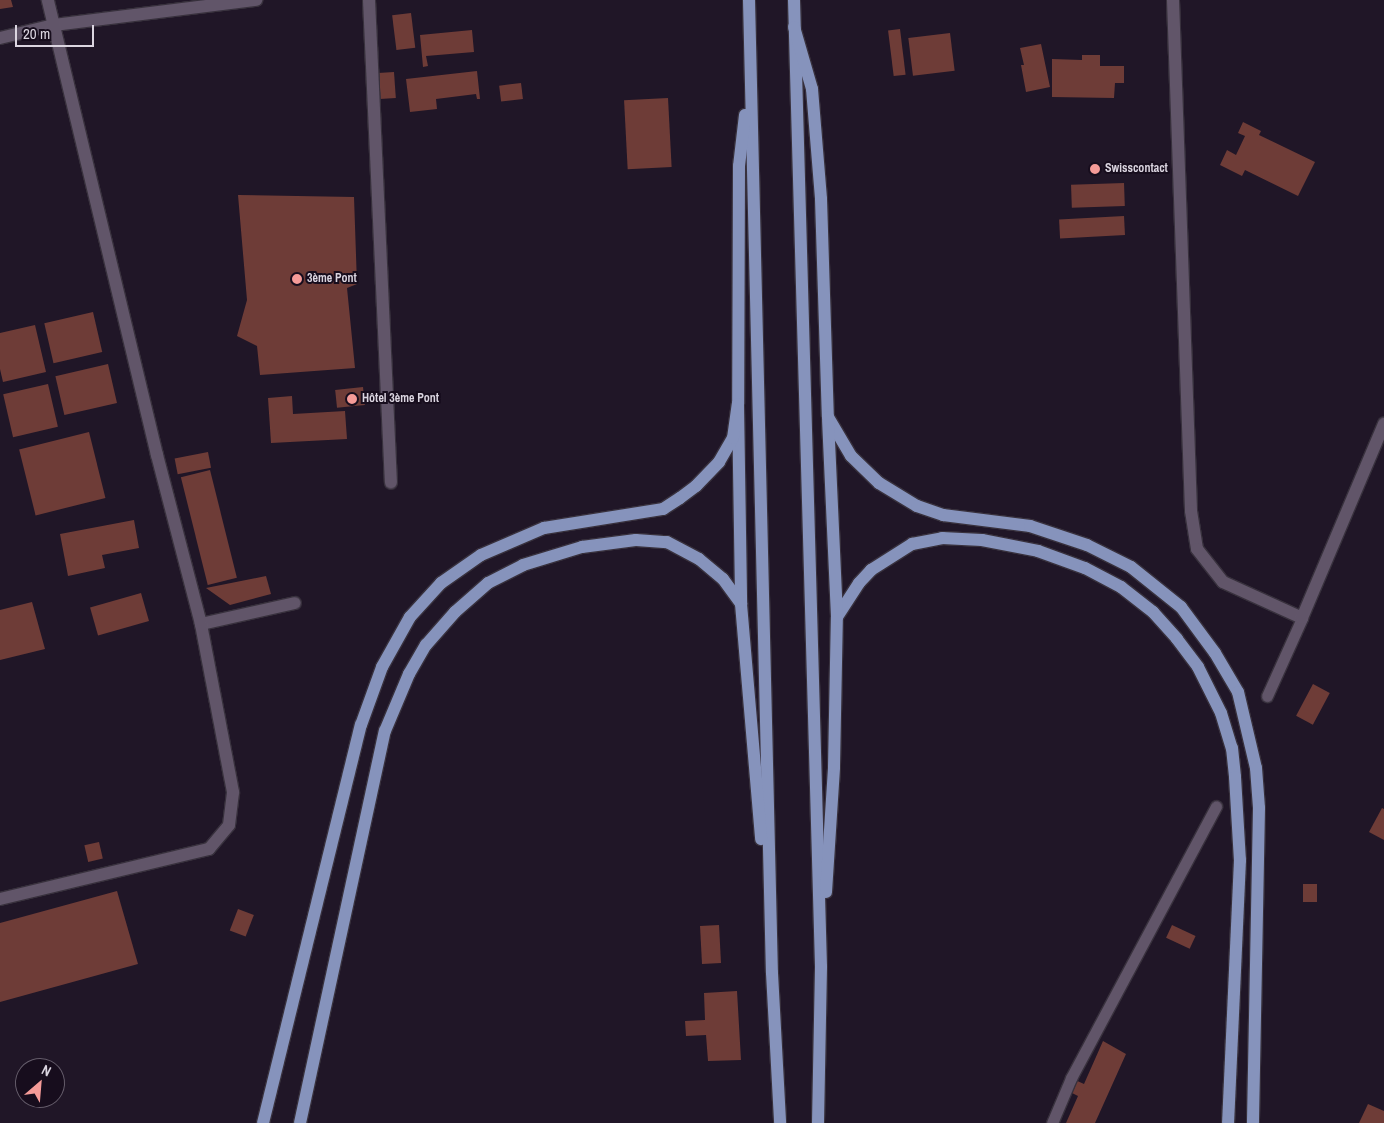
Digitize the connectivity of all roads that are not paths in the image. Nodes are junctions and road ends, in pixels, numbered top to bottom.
1 (48, 0) edge
2 (256, 0) edge
3 (369, 0) edge
4 (749, 0) edge
5 (794, 0) edge
6 (1173, 0) edge
7 (54, 25) junction
8 (794, 28) junction
9 (0, 38) edge
10 (750, 68) junction
11 (738, 404) junction
12 (828, 417) junction
13 (1384, 424) edge
14 (391, 482) dead end
15 (295, 603) dead end
16 (741, 604) junction
17 (837, 617) junction
18 (1302, 618) junction
19 (201, 624) junction
20 (1267, 696) dead end
21 (1216, 806) dead end
22 (0, 899) edge
23 (821, 968) junction
24 (772, 973) junction
25 (263, 1123) edge
26 (300, 1123) edge
27 (780, 1123) edge
28 (818, 1123) edge
29 (1052, 1123) edge
30 (1228, 1123) edge
31 (1253, 1123) edge

1 - 7 street
2 - 7 street
3 - 14 street
4 - 10 main road
5 - 8 main road
6 - 18 street
7 - 9 street
7 - 19 street
8 - 12 main road
8 - 23 main road
10 - 11 main road
10 - 24 main road
11 - 16 main road
11 - 25 main road
12 - 17 main road
12 - 31 main road
13 - 18 street
15 - 19 street
16 - 24 main road
16 - 26 main road
17 - 23 main road
17 - 30 main road
18 - 20 lane
19 - 22 street
21 - 29 lane
23 - 28 main road
24 - 27 main road

